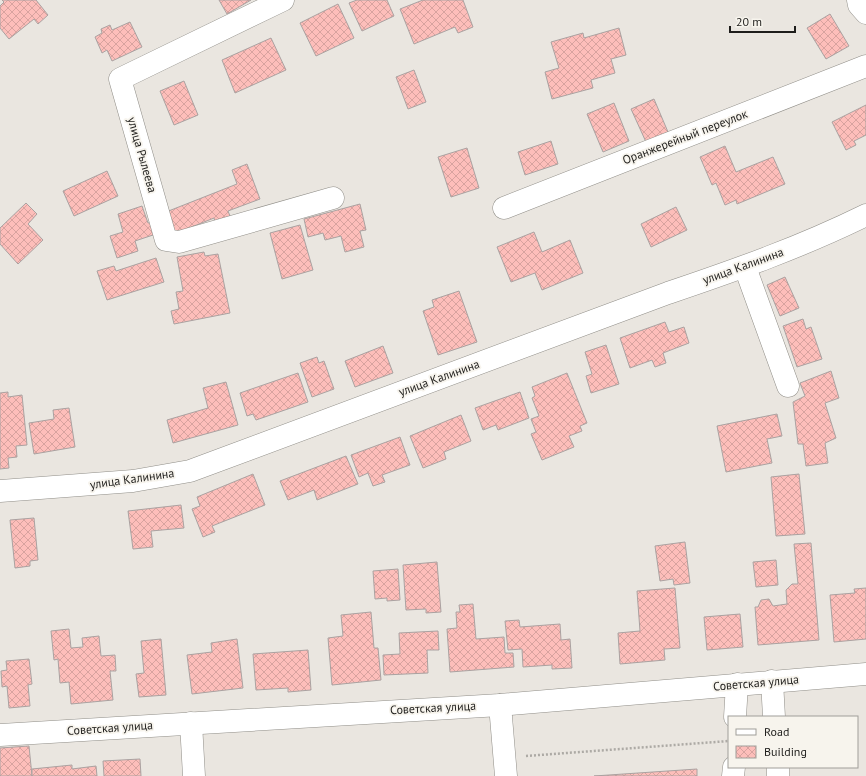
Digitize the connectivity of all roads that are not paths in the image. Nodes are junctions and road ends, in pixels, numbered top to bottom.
1 (283, 0) edge
2 (858, 0) edge
3 (866, 13) edge
4 (866, 66) edge
5 (333, 198) dead end
6 (504, 208) dead end
7 (866, 215) edge
8 (745, 267) junction
9 (788, 386) dead end
10 (0, 491) edge
11 (866, 674) edge
12 (772, 681) junction
13 (737, 684) junction
14 (500, 704) junction
15 (735, 716) edge
16 (774, 716) edge
17 (191, 723) junction
18 (0, 735) edge
19 (505, 767) edge
20 (194, 776) edge

1 - 5 street, улица Рылеева
2 - 3 street
4 - 6 street, Оранжерейный переулок
7 - 8 street, улица Калинина
8 - 9 street
8 - 10 street, улица Калинина
11 - 12 street, Советская улица
12 - 13 street, Советская улица
12 - 16 street
13 - 14 street, Советская улица
13 - 15 street
14 - 17 street, Советская улица
14 - 19 street
17 - 18 street, Советская улица
17 - 20 street

